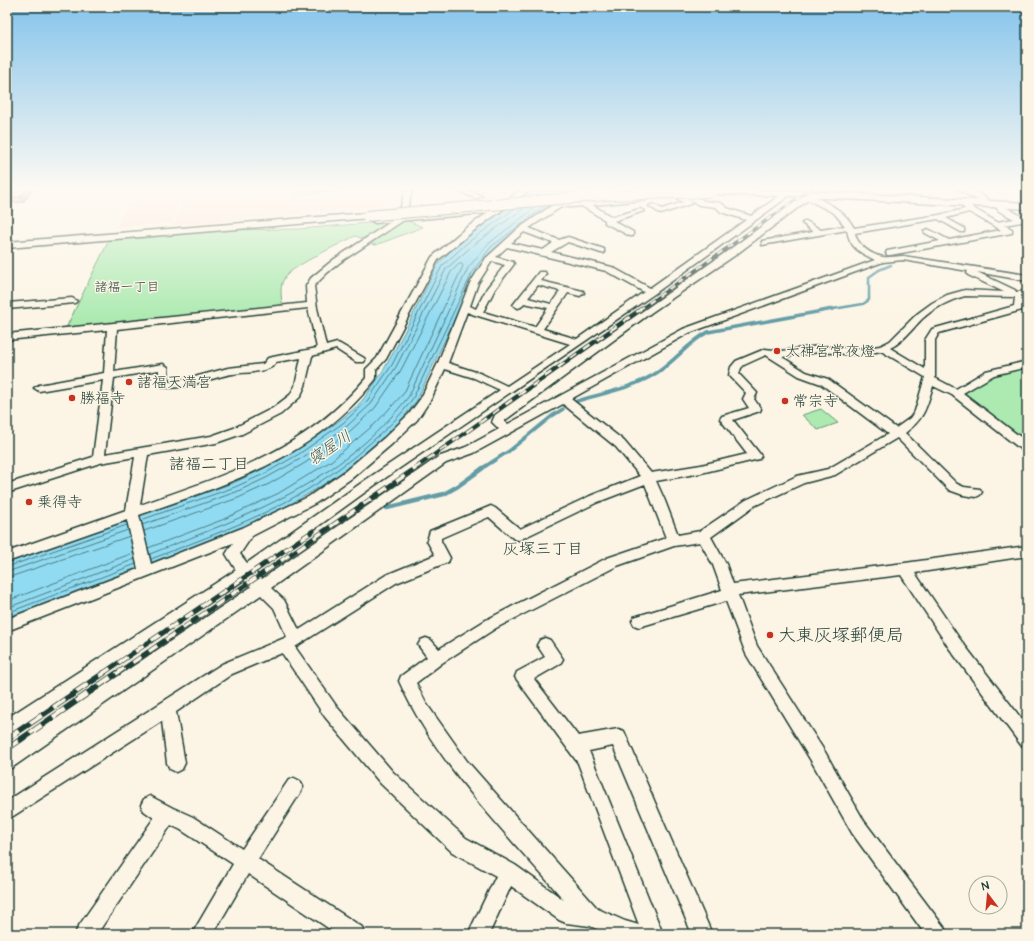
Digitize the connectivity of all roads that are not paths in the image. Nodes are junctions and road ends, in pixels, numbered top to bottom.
1 (168, 232) edge
2 (380, 232) edge
3 (467, 232) edge
4 (521, 232) edge
5 (531, 232) edge
6 (626, 232) edge
7 (734, 232) edge
8 (761, 232) edge
9 (828, 232) edge
10 (851, 232) edge
11 (929, 232) edge
12 (1004, 232) edge
13 (820, 233) joint
14 (630, 234) dead end
15 (801, 236) junction
16 (946, 242) junction
17 (559, 243) junction
18 (765, 243) dead end
19 (810, 243) dead end
20 (506, 244) junction
21 (7, 245) edge
22 (601, 251) dead end
23 (543, 254) junction
24 (491, 258) junction
25 (880, 259) junction
26 (959, 267) junction
27 (542, 274) dead end
28 (1027, 278) edge
29 (535, 282) junction
30 (566, 289) junction
31 (651, 292) junction
32 (580, 293) dead end
33 (1024, 296) edge
34 (72, 301) dead end
35 (313, 305) junction
36 (7, 306) edge
37 (464, 307) junction
38 (555, 307) junction
39 (478, 313) junction
40 (112, 326) junction
41 (537, 331) junction
42 (7, 337) edge
43 (578, 343) junction
44 (883, 348) junction
45 (322, 349) junction
46 (771, 353) junction
47 (307, 354) junction
48 (360, 360) dead end
49 (1027, 364) edge
50 (442, 365) junction
51 (109, 376) junction
52 (930, 378) junction
53 (39, 388) dead end
54 (508, 390) junction
55 (956, 393) junction
56 (562, 398) junction
57 (508, 429) junction
58 (897, 433) junction
59 (1027, 448) edge
60 (142, 453) junction
61 (99, 460) junction
62 (355, 469) junction
63 (647, 478) junction
64 (371, 482) junction
65 (7, 489) edge
66 (976, 492) dead end
67 (133, 515) junction
68 (247, 532) junction
69 (703, 536) junction
70 (673, 541) junction
71 (1027, 551) edge
72 (7, 557) edge
73 (905, 569) junction
74 (146, 570) junction
75 (244, 572) junction
76 (261, 587) junction
77 (729, 592) junction
78 (639, 621) dead end
79 (7, 625) edge
80 (290, 642) junction
81 (545, 645) dead end
82 (168, 708) junction
83 (7, 727) edge
84 (1027, 738) edge
85 (575, 745) junction
86 (7, 761) edge
87 (176, 763) dead end
88 (294, 787) dead end
89 (150, 805) dead end
90 (7, 811) edge
91 (167, 815) junction
92 (245, 861) junction
93 (508, 872) junction
94 (591, 916) junction
95 (349, 932) edge
96 (85, 934) edge
97 (202, 934) edge
98 (478, 934) edge
99 (638, 934) edge
100 (652, 934) edge
101 (702, 934) edge
102 (937, 934) edge

1 - 21 street
2 - 35 street
3 - 67 street
4 - 20 street
5 - 17 street
6 - 14 street
7 - 31 street
8 - 57 street
9 - 13 street
10 - 25 street
11 - 16 street
12 - 16 street
13 - 15 street
15 - 18 street
15 - 19 street
16 - 25 street
17 - 22 street
17 - 23 street
20 - 23 street
20 - 24 street
23 - 31 street
24 - 37 street
24 - 39 street
25 - 26 street
25 - 56 street
26 - 28 street
26 - 33 street
27 - 29 street
29 - 30 street
29 - 38 street
30 - 32 street
30 - 38 street
31 - 43 street
33 - 44 street
33 - 52 street
34 - 36 street
35 - 40 street
35 - 45 street
37 - 39 street
37 - 50 street
38 - 41 street
39 - 41 street
40 - 42 street
40 - 51 street
41 - 43 street
43 - 54 street
44 - 46 street
44 - 52 street
45 - 47 street
45 - 48 street
46 - 58 street
46 - 63 street
47 - 51 street
47 - 60 street
49 - 55 street
50 - 54 street
50 - 62 street
51 - 53 street
51 - 61 street
52 - 55 street
52 - 58 street
54 - 64 street
55 - 59 street
56 - 57 street
56 - 63 street
57 - 76 street
58 - 66 street
58 - 69 street
60 - 61 street
60 - 67 street
61 - 65 street
62 - 64 street
62 - 68 street
63 - 70 street
63 - 80 street
64 - 75 street
67 - 72 street
67 - 74 street
68 - 74 street
68 - 75 street
69 - 70 street
69 - 77 street
70 - 94 street
71 - 73 street
73 - 77 street
73 - 84 street
74 - 79 street
75 - 76 street
75 - 83 street
76 - 80 street
76 - 86 street
77 - 78 street
77 - 102 street
80 - 82 street
80 - 93 street
81 - 85 street
82 - 87 street
82 - 90 street
85 - 100 street
85 - 101 street
88 - 92 street
89 - 91 street
91 - 92 street
91 - 96 street
92 - 95 street
92 - 97 street
93 - 94 street
93 - 98 street
94 - 99 street

